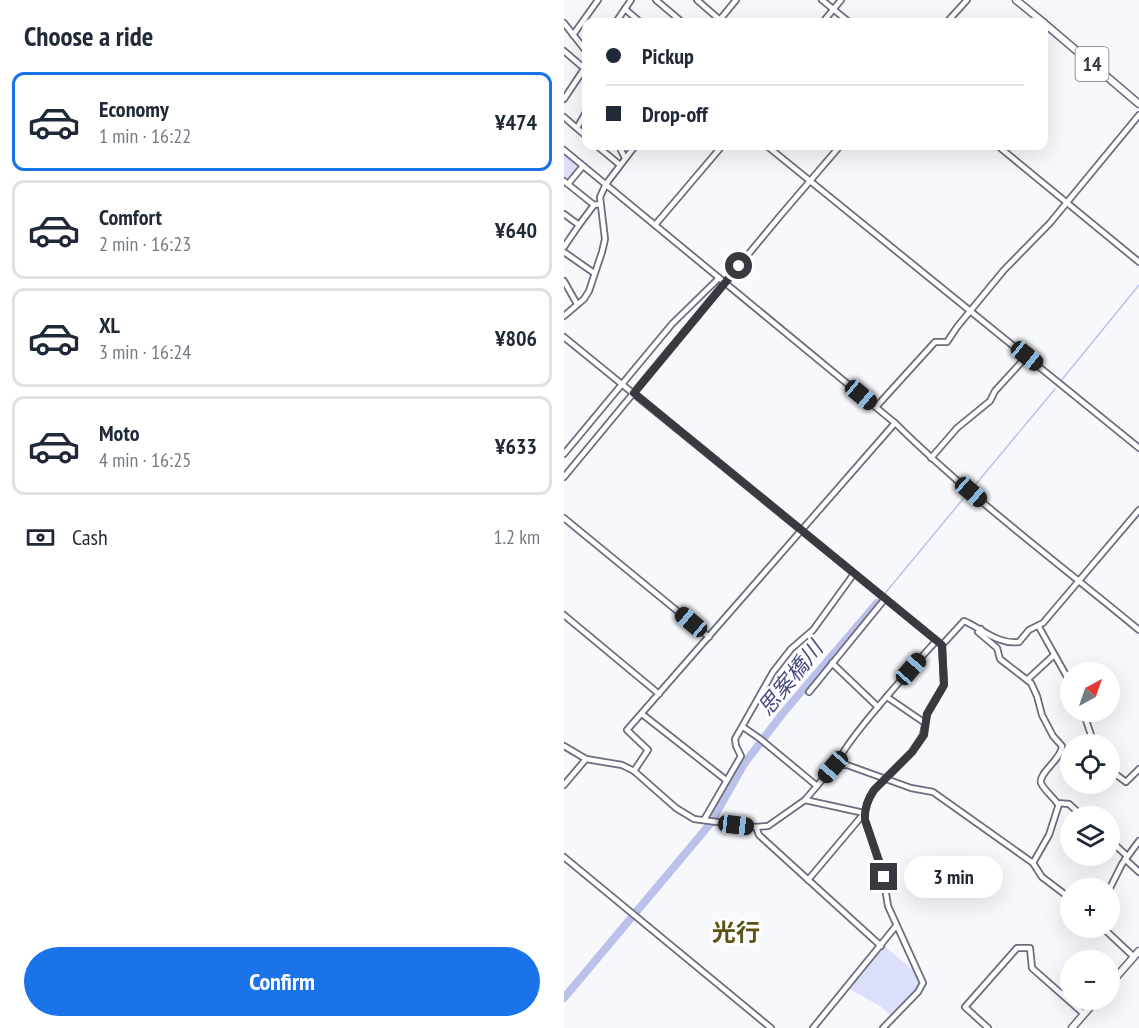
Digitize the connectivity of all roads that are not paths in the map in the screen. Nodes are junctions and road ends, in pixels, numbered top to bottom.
1 (630, 0) edge
2 (656, 0) edge
3 (697, 0) edge
4 (736, 0) edge
5 (822, 0) edge
6 (841, 0) edge
7 (967, 0) edge
8 (1016, 0) edge
9 (595, 2) edge
10 (625, 9) junction
11 (834, 10) junction
12 (584, 18) edge
13 (619, 18) edge
14 (635, 18) edge
15 (677, 18) edge
16 (716, 18) edge
17 (721, 18) edge
18 (827, 18) edge
19 (844, 18) edge
20 (951, 18) edge
21 (1037, 18) edge
22 (582, 22) edge
23 (564, 23) edge
24 (1048, 27) edge
25 (573, 35) junction
26 (582, 46) edge
27 (564, 51) edge
28 (582, 66) edge
29 (582, 74) edge
30 (564, 84) edge
31 (571, 89) junction
32 (564, 99) edge
33 (1139, 104) edge
34 (1139, 115) edge
35 (564, 117) edge
36 (582, 119) edge
37 (577, 128) junction
38 (582, 132) edge
39 (564, 150) edge
40 (602, 150) edge
41 (621, 150) edge
42 (632, 150) edge
43 (719, 150) edge
44 (772, 150) edge
45 (837, 150) edge
46 (1003, 150) edge
47 (625, 158) junction
48 (620, 165) junction
49 (583, 166) junction
50 (810, 181) junction
51 (566, 183) edge
52 (606, 184) junction
53 (1067, 203) junction
54 (597, 205) junction
55 (564, 214) edge
56 (579, 225) junction
57 (655, 225) junction
58 (564, 247) edge
59 (564, 252) edge
60 (1139, 262) edge
61 (594, 273) junction
62 (719, 278) junction
63 (564, 281) edge
64 (725, 283) junction
65 (577, 304) junction
66 (972, 311) junction
67 (564, 316) edge
68 (564, 337) edge
69 (1027, 356) junction
70 (622, 384) junction
71 (634, 393) junction
72 (876, 407) junction
73 (895, 423) junction
74 (1139, 448) edge
75 (564, 454) edge
76 (931, 458) junction
77 (564, 477) edge
78 (1139, 510) edge
79 (564, 518) edge
80 (801, 531) junction
81 (853, 575) junction
82 (1079, 580) junction
83 (882, 598) junction
84 (564, 615) edge
85 (1039, 627) junction
86 (981, 629) junction
87 (1139, 630) edge
88 (709, 637) junction
89 (936, 641) junction
90 (942, 645) junction
91 (1054, 655) junction
92 (832, 663) junction
93 (1060, 665) edge
94 (1027, 680) junction
95 (809, 692) dead end
96 (659, 694) junction
97 (887, 697) junction
98 (878, 707) junction
99 (642, 714) junction
100 (925, 723) junction
101 (742, 727) junction
102 (564, 746) edge
103 (586, 759) junction
104 (837, 766) junction
105 (1139, 769) edge
106 (634, 771) junction
107 (1120, 778) edge
108 (886, 779) junction
109 (726, 780) junction
110 (564, 785) edge
111 (817, 786) junction
112 (805, 800) junction
113 (1059, 804) junction
114 (1071, 806) edge
115 (865, 814) junction
116 (704, 820) junction
117 (756, 827) junction
118 (1139, 841) edge
119 (1120, 851) edge
120 (564, 857) edge
121 (1126, 857) junction
122 (1033, 863) junction
123 (1139, 872) edge
124 (1115, 878) edge
125 (808, 880) junction
126 (1060, 891) edge
127 (896, 926) junction
128 (1116, 938) edge
129 (881, 946) junction
130 (1136, 954) edge
131 (1120, 972) edge
132 (1087, 1010) edge
133 (1084, 1014) junction
134 (771, 1028) edge
135 (813, 1028) edge
136 (883, 1028) edge
137 (988, 1028) edge
138 (1072, 1028) edge

1 - 10 street
2 - 15 street
3 - 16 street
4 - 17 street
5 - 11 street
6 - 11 street
7 - 20 street
8 - 21 main road, 14
9 - 12 street
10 - 13 street
10 - 14 street
11 - 18 street
11 - 19 street
22 - 25 street
23 - 25 street
24 - 33 main road, 14
25 - 26 street
27 - 28 street
29 - 31 street
30 - 31 street
31 - 32 street
34 - 53 street
35 - 37 street
36 - 37 street
37 - 38 street
39 - 49 street
40 - 48 street
41 - 47 street
42 - 47 street
43 - 57 street
44 - 50 street
45 - 50 street
46 - 53 street
47 - 48 street
48 - 52 street
49 - 51 street
49 - 52 street
50 - 64 street
50 - 66 street
51 - 54 street
52 - 54 street
52 - 57 street
53 - 60 street
53 - 66 street
54 - 56 street
54 - 61 street
55 - 56 street
56 - 58 street
57 - 62 street
59 - 61 street
61 - 65 street
62 - 64 street
62 - 70 street
63 - 65 street
64 - 71 street
64 - 72 street
65 - 67 street
66 - 69 street
66 - 72 street
68 - 70 street
69 - 74 street
69 - 76 street
70 - 71 street
70 - 75 street
71 - 77 street
71 - 80 street
72 - 73 street
73 - 76 street
73 - 80 street
76 - 82 street
78 - 82 street
79 - 88 street
80 - 81 street
80 - 88 street
81 - 83 street
81 - 101 street
82 - 85 street
82 - 87 street
83 - 89 street
83 - 92 street
84 - 96 street
85 - 86 street
85 - 91 street
86 - 90 street
86 - 94 street
88 - 96 street
89 - 90 street
89 - 97 street
90 - 100 street
91 - 93 street
91 - 94 street
92 - 95 street
92 - 98 street
94 - 113 street
96 - 99 street
97 - 98 street
97 - 100 street
98 - 104 street
99 - 106 street
99 - 109 street
100 - 108 street
101 - 109 street
101 - 111 street
102 - 103 street
103 - 106 street
103 - 110 street
104 - 108 street
104 - 111 street
105 - 107 street
106 - 116 street
108 - 115 street
108 - 122 street
109 - 116 street
111 - 112 street
112 - 115 street
112 - 117 street
113 - 114 street
113 - 122 street
115 - 125 street
115 - 127 street
116 - 117 street
117 - 125 street
118 - 121 street
119 - 121 street
120 - 134 street
121 - 123 street
121 - 124 street
122 - 126 street
125 - 129 street
127 - 129 street
127 - 136 street
128 - 130 street
129 - 135 street
130 - 131 main road
132 - 133 main road
133 - 137 street
133 - 138 main road

